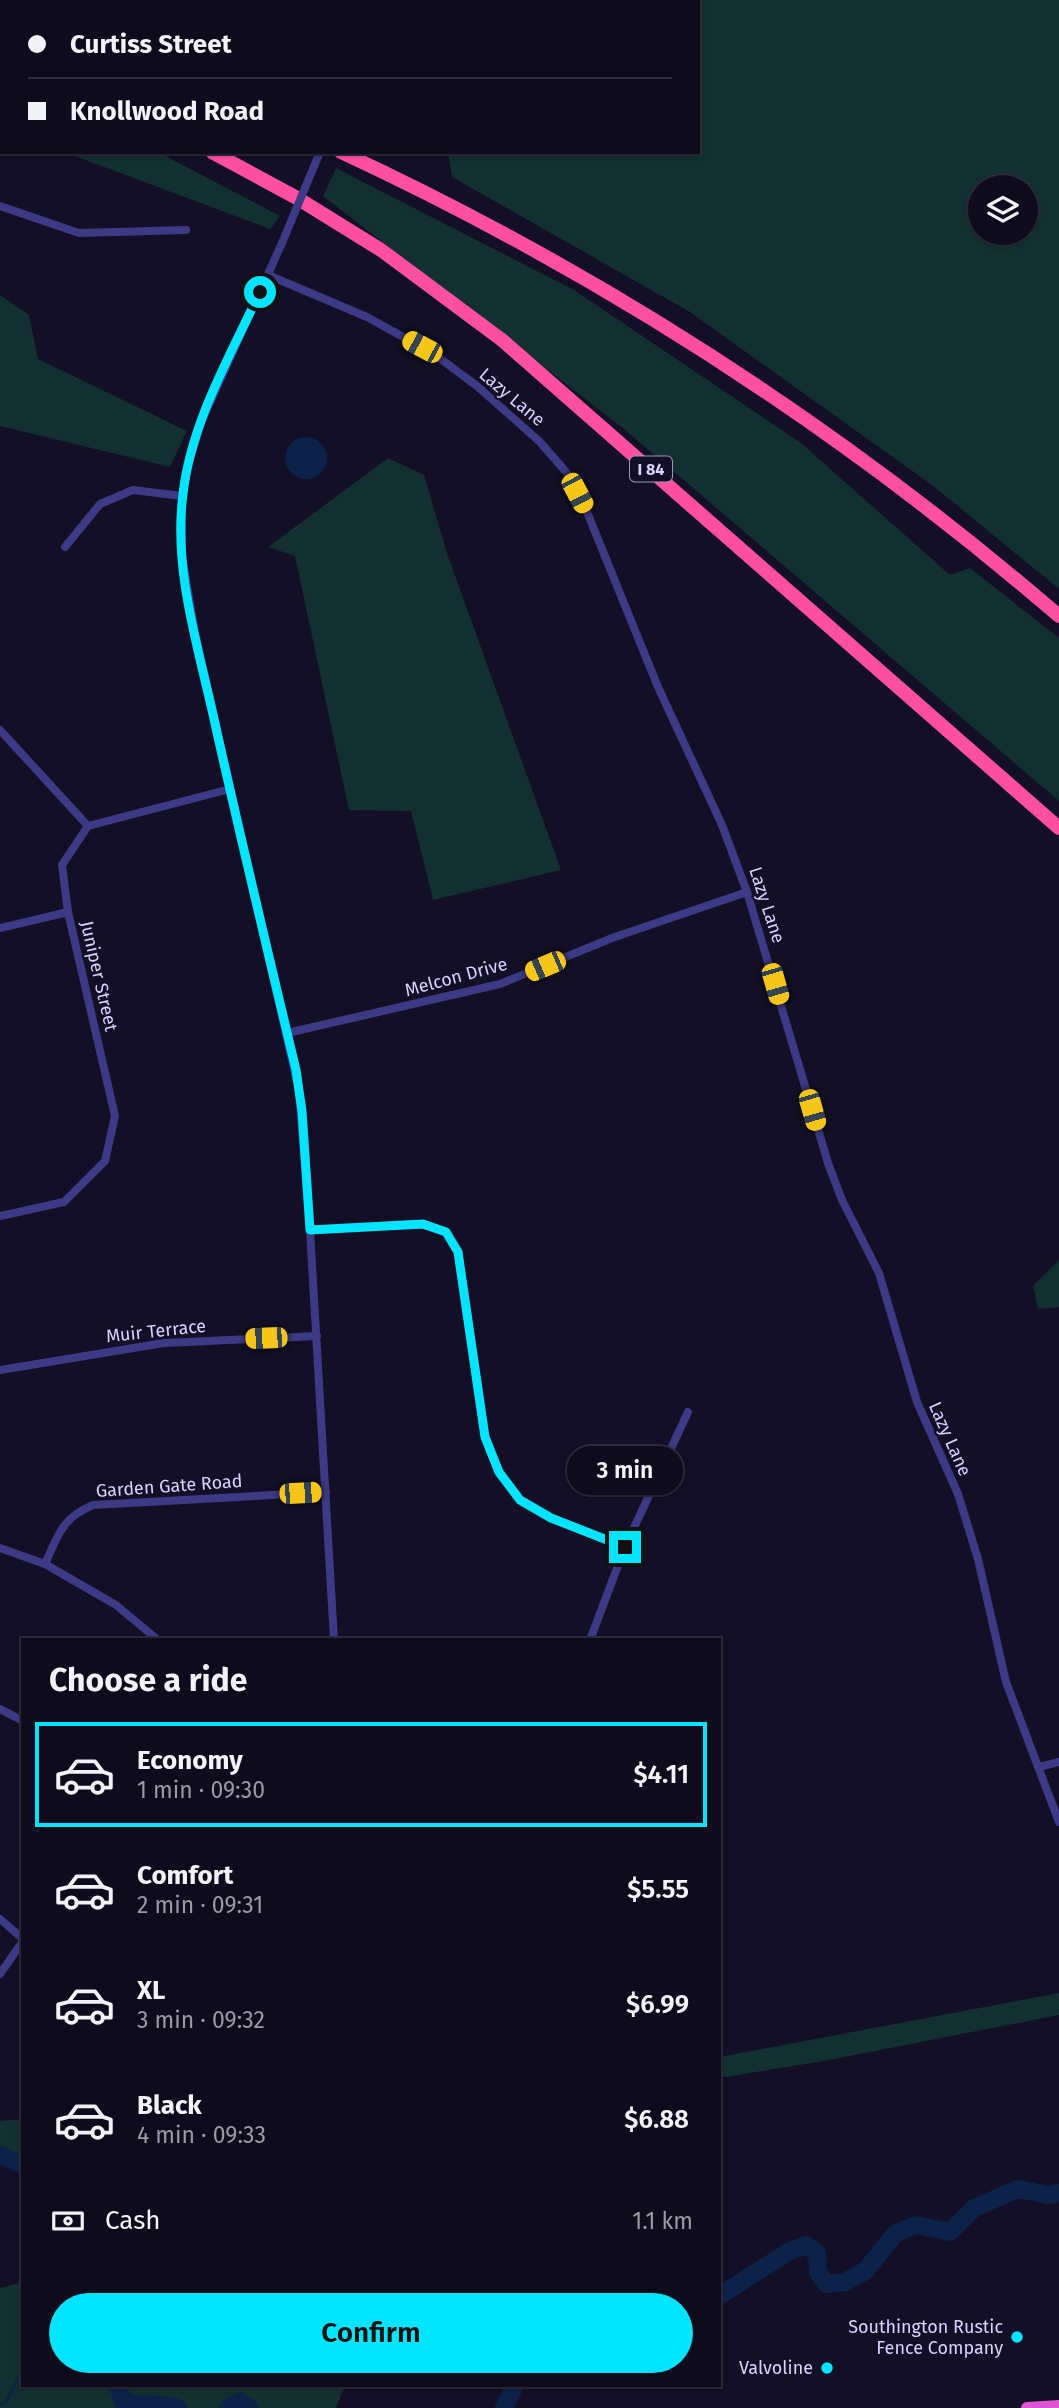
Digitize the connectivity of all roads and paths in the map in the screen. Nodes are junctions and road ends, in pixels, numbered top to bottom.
1 (216, 154) edge
2 (319, 154) edge
3 (345, 154) edge
4 (0, 206) edge
5 (187, 230) dead end
6 (268, 275) junction
7 (182, 496) junction
8 (65, 547) dead end
9 (1059, 616) edge
10 (0, 730) edge
11 (230, 789) junction
12 (88, 826) junction
13 (1059, 828) edge
14 (747, 892) junction
15 (68, 912) junction
16 (0, 928) edge
17 (287, 1033) junction
18 (0, 1216) edge
19 (310, 1230) junction
20 (317, 1336) junction
21 (0, 1370) edge
22 (688, 1412) dead end
23 (326, 1492) junction
24 (625, 1547) junction
25 (0, 1548) edge
26 (45, 1564) junction
27 (156, 1638) edge
28 (334, 1638) edge
29 (591, 1638) edge
30 (0, 1709) edge
31 (21, 1720) edge
32 (1059, 1762) edge
33 (1039, 1768) junction
34 (1059, 1822) edge
35 (0, 1919) edge
36 (21, 1938) edge
37 (21, 1943) edge
38 (0, 1975) edge
39 (1059, 2406) edge
40 (1027, 2408) edge

1 - 13 highway, I 84
2 - 6 street, bridge
3 - 9 highway
4 - 5 street
6 - 7 street
6 - 14 street, Lazy Lane
7 - 8 street
7 - 11 street
10 - 12 street
11 - 12 street
11 - 17 street
12 - 15 street, Juniper Street
14 - 17 street, Melcon Drive
14 - 33 street, Lazy Lane
15 - 16 street
15 - 18 street, Juniper Street
17 - 19 street
19 - 20 street
19 - 24 street
20 - 21 street, Muir Terrace
20 - 23 street
22 - 24 street
23 - 26 street, Garden Gate Road
23 - 28 street
24 - 29 street
25 - 26 street
26 - 27 street
30 - 31 street
32 - 33 street
33 - 34 street, Lazy Lane
35 - 36 street
37 - 38 street
39 - 40 highway

